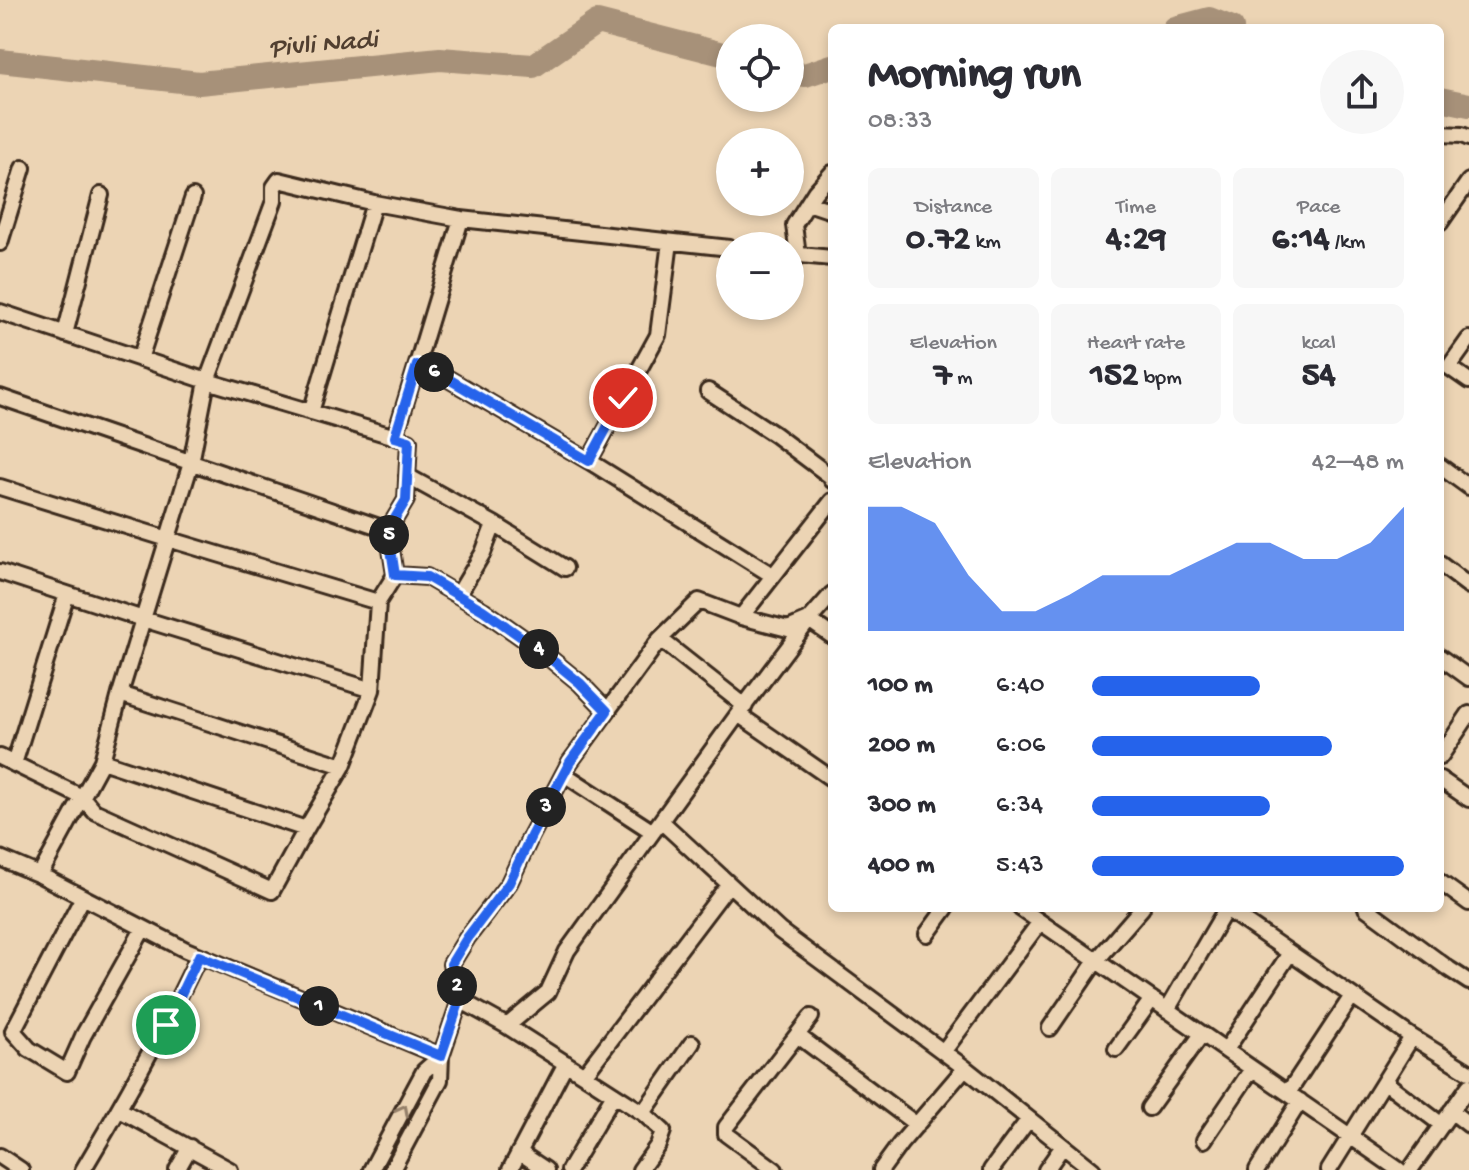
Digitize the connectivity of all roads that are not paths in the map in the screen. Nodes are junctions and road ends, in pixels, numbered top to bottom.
1 (1444, 134) edge
2 (1469, 138) edge
3 (23, 168) dead end
4 (828, 178) edge
5 (1469, 181) edge
6 (101, 195) dead end
7 (193, 197) dead end
8 (374, 203) junction
9 (808, 203) junction
10 (828, 210) edge
11 (1444, 217) edge
12 (461, 219) junction
13 (794, 232) edge
14 (670, 242) junction
15 (0, 243) edge
16 (716, 247) edge
17 (804, 255) edge
18 (828, 258) edge
19 (0, 312) edge
20 (65, 334) junction
21 (1469, 339) edge
22 (140, 359) junction
23 (1444, 364) edge
24 (417, 365) junction
25 (207, 381) junction
26 (1469, 381) edge
27 (708, 391) dead end
28 (0, 397) edge
29 (311, 412) junction
30 (395, 437) junction
31 (589, 461) junction
32 (191, 463) junction
33 (1444, 469) edge
34 (828, 474) edge
35 (407, 476) junction
36 (0, 487) edge
37 (1469, 487) edge
38 (828, 506) edge
39 (494, 524) junction
40 (388, 530) junction
41 (168, 539) junction
42 (1444, 567) edge
43 (565, 568) dead end
44 (0, 572) edge
45 (395, 575) junction
46 (772, 575) junction
47 (1469, 586) edge
48 (67, 594) junction
49 (458, 595) junction
50 (828, 599) edge
51 (378, 602) junction
52 (741, 617) junction
53 (143, 619) junction
54 (809, 620) junction
55 (828, 633) edge
56 (660, 639) junction
57 (1444, 660) edge
58 (1469, 678) edge
59 (372, 690) junction
60 (120, 694) junction
61 (742, 710) junction
62 (607, 711) junction
63 (1469, 714) edge
64 (1444, 751) edge
65 (0, 757) edge
66 (102, 761) junction
67 (14, 764) junction
68 (343, 766) junction
69 (564, 774) junction
70 (828, 776) edge
71 (1444, 782) edge
72 (82, 797) junction
73 (1469, 799) edge
74 (657, 826) junction
75 (306, 829) junction
76 (0, 858) edge
77 (40, 875) junction
78 (729, 884) junction
79 (1444, 885) edge
80 (83, 897) junction
81 (1469, 903) edge
82 (943, 912) edge
83 (1026, 912) edge
84 (1139, 912) edge
85 (1224, 912) edge
86 (1232, 912) edge
87 (1372, 912) edge
88 (1040, 922) junction
89 (143, 929) junction
90 (927, 934) dead end
91 (1290, 953) junction
92 (199, 956) junction
93 (1096, 961) junction
94 (1469, 982) edge
95 (1352, 996) junction
96 (1152, 999) junction
97 (460, 1000) junction
98 (1167, 1010) junction
99 (811, 1017) dead end
100 (507, 1026) junction
101 (1050, 1028) dead end
102 (1202, 1034) junction
103 (797, 1035) junction
104 (1412, 1037) junction
105 (692, 1043) dead end
106 (1116, 1049) dead end
107 (1226, 1050) junction
108 (943, 1052) junction
109 (441, 1056) junction
110 (566, 1063) junction
111 (965, 1068) junction
112 (1252, 1069) junction
113 (1469, 1072) edge
114 (584, 1075) junction
115 (1385, 1082) junction
116 (1469, 1086) edge
117 (614, 1094) junction
118 (1294, 1097) junction
119 (1149, 1108) dead end
120 (120, 1110) junction
121 (1451, 1111) junction
122 (643, 1113) junction
123 (1029, 1119) junction
124 (917, 1125) junction
125 (1442, 1125) junction
126 (1469, 1125) edge
127 (1350, 1136) junction
128 (1204, 1140) dead end
129 (1063, 1146) junction
130 (190, 1147) junction
131 (519, 1152) junction
132 (0, 1156) edge
133 (642, 1169) edge
134 (21, 1170) edge
135 (83, 1170) edge
136 (177, 1170) edge
137 (230, 1170) edge
138 (371, 1170) edge
139 (392, 1170) edge
140 (510, 1170) edge
141 (546, 1170) edge
142 (569, 1170) edge
143 (775, 1170) edge
144 (881, 1170) edge
145 (991, 1170) edge
146 (1046, 1170) edge
147 (1093, 1170) edge
148 (1257, 1170) edge
149 (1329, 1170) edge
150 (1399, 1170) edge
151 (1410, 1170) edge

1 - 2 street
3 - 15 street
4 - 9 street
5 - 11 street
6 - 20 street
7 - 22 street
8 - 12 street
8 - 25 street
8 - 29 street
9 - 10 street
9 - 13 street
12 - 14 street
12 - 24 street
14 - 16 street
14 - 31 street
17 - 18 street
19 - 20 street
20 - 22 street
21 - 23 street
22 - 25 street
23 - 26 street
24 - 30 street
24 - 31 street
25 - 29 street
25 - 32 street
27 - 34 street
28 - 32 street
29 - 30 street
30 - 35 street
31 - 46 street
32 - 40 street
32 - 41 street
33 - 37 street
35 - 39 street
35 - 40 street
36 - 41 street
38 - 46 street
39 - 43 street
39 - 49 street
40 - 45 street
41 - 51 street
41 - 53 street
42 - 47 street
44 - 48 street
45 - 49 street
45 - 51 street
46 - 52 street
48 - 53 street
48 - 67 street
49 - 62 street
50 - 54 street
51 - 59 street
52 - 54 street
52 - 56 street
53 - 59 street
53 - 60 street
54 - 55 street
54 - 61 street
56 - 61 street
56 - 62 street
57 - 58 street
59 - 68 street
60 - 66 street
60 - 68 street
61 - 70 street
61 - 74 street
62 - 69 street
63 - 64 street
65 - 67 street
66 - 72 street
66 - 75 street
67 - 72 street
68 - 75 street
69 - 74 street
69 - 97 street
71 - 73 street
72 - 75 street
72 - 77 street
74 - 78 street
74 - 100 street
76 - 77 street
77 - 80 street
78 - 108 street
78 - 114 street
79 - 81 street
80 - 89 street
80 - 89 street
82 - 90 street
83 - 88 street
84 - 93 street
85 - 98 street
86 - 91 street
87 - 94 street
88 - 93 street
88 - 108 street
89 - 92 street
91 - 95 street
91 - 107 street
92 - 109 street
92 - 120 street
93 - 96 street
93 - 101 street
95 - 104 street
95 - 118 street
96 - 98 street
96 - 106 street
97 - 100 street
97 - 109 street
98 - 102 street
99 - 103 street
100 - 110 street
102 - 107 street
102 - 119 street
103 - 124 street
103 - 143 street
104 - 113 street
104 - 115 street
105 - 122 street
107 - 112 street
108 - 111 street
138 -> 109 street
109 - 139 street
110 - 114 street
110 - 131 street
111 - 123 street
111 - 124 street
112 - 118 street
112 - 128 street
114 - 117 street
115 - 125 street
115 - 127 street
116 - 121 street
117 - 122 street
117 - 142 street
118 - 127 street
118 - 148 street
120 - 130 street
120 - 135 street
121 - 125 street
121 - 126 street
122 - 133 street
123 - 129 street
123 - 145 street
124 - 144 street
125 - 151 street
127 - 149 street
127 - 150 street
129 - 146 street
129 - 147 street
130 - 136 street
130 - 137 street
131 - 140 street
131 - 141 street
132 - 134 street

